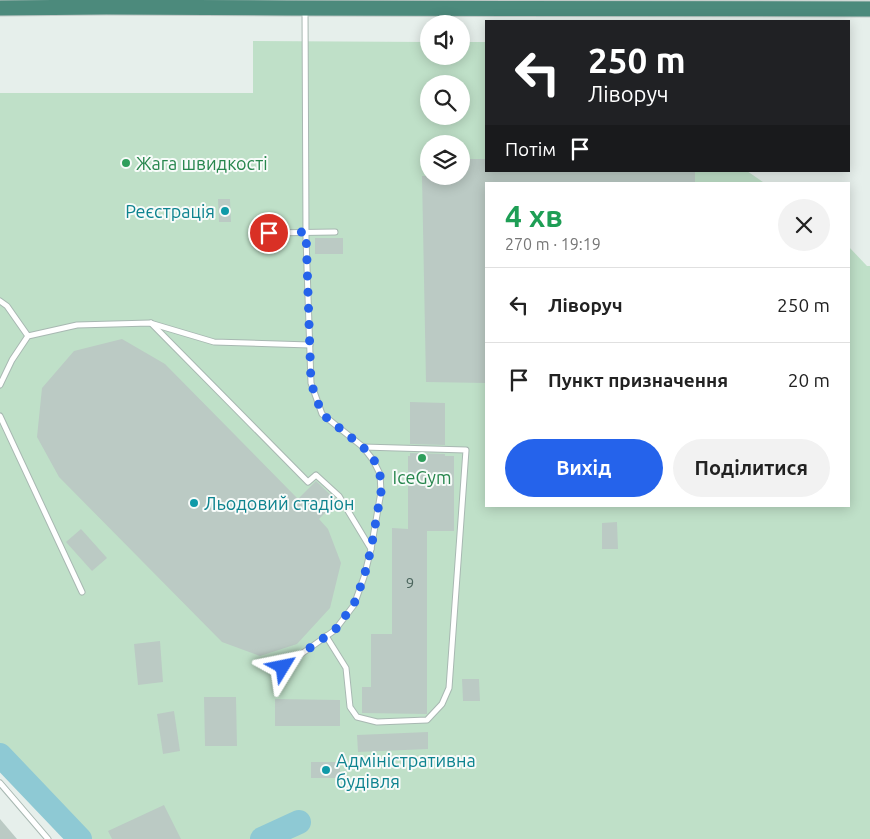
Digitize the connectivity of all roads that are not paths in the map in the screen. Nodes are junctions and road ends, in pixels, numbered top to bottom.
1 (0, 8) edge
2 (305, 8) junction
3 (870, 9) edge
4 (306, 232) junction
5 (336, 232) dead end
6 (269, 233) dead end
7 (0, 301) edge
8 (150, 323) junction
9 (28, 336) junction
10 (310, 345) junction
11 (0, 385) edge
12 (0, 416) edge
13 (363, 447) junction
14 (371, 549) junction
15 (82, 592) dead end
16 (326, 636) junction
17 (283, 667) dead end
18 (0, 783) edge
19 (48, 839) edge

1 - 2 highway
2 - 3 highway
2 - 4 lane
4 - 5 lane
4 - 6 lane
4 - 10 lane
7 - 9 lane
8 - 9 lane
8 - 10 lane
8 - 14 lane
9 - 11 lane
10 - 13 lane
12 - 15 lane
13 - 14 lane
13 - 16 lane
14 - 16 lane
16 - 17 lane
18 - 19 lane

